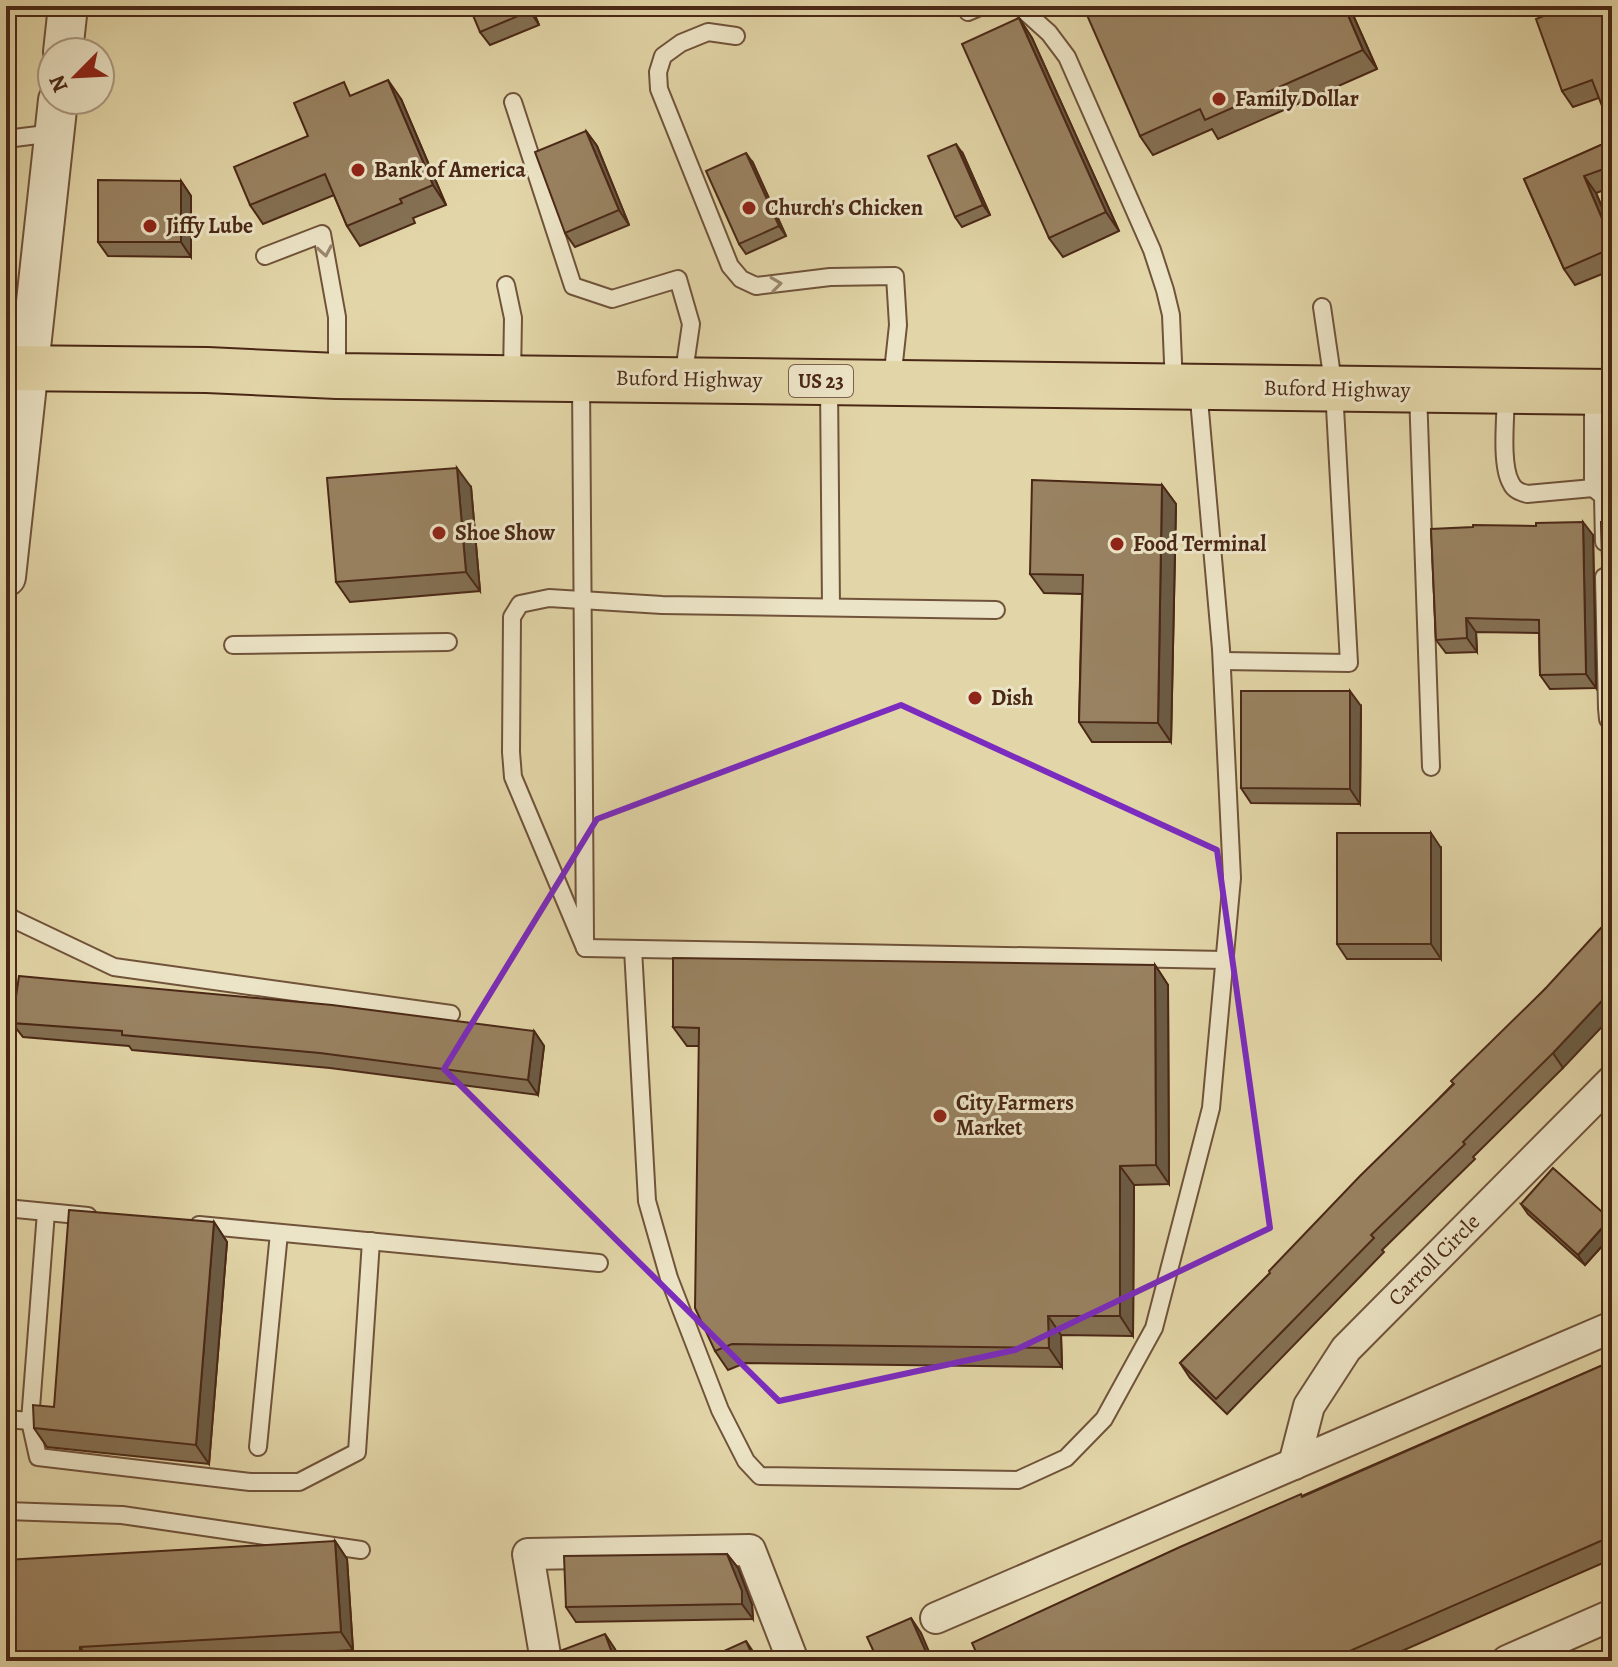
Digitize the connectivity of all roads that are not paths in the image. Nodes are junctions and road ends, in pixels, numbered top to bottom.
1 (68, 6) edge
2 (1019, 6) edge
3 (65, 36) edge
4 (736, 36) dead end
5 (513, 102) dead end
6 (56, 116) edge
7 (6, 139) edge
8 (265, 256) dead end
9 (506, 285) dead end
10 (1322, 307) dead end
11 (18, 368) edge
12 (337, 376) junction
13 (512, 377) junction
14 (581, 377) junction
15 (683, 379) junction
16 (829, 381) junction
17 (892, 382) junction
18 (1186, 387) junction
19 (1334, 389) junction
20 (1418, 390) junction
21 (1506, 392) junction
22 (1603, 392) edge
23 (1593, 488) junction
24 (6, 577) edge
25 (584, 599) junction
26 (831, 607) junction
27 (996, 610) dead end
28 (448, 642) dead end
29 (233, 645) dead end
30 (1222, 661) junction
31 (1612, 722) edge
32 (1431, 767) dead end
33 (6, 913) edge
34 (585, 948) junction
35 (633, 949) junction
36 (1224, 960) junction
37 (451, 1014) dead end
38 (1612, 1081) edge
39 (6, 1208) edge
40 (46, 1212) junction
41 (109, 1217) edge
42 (186, 1224) edge
43 (279, 1233) junction
44 (371, 1241) junction
45 (599, 1263) dead end
46 (1612, 1327) edge
47 (6, 1419) edge
48 (30, 1421) junction
49 (258, 1447) dead end
50 (1294, 1464) junction
51 (6, 1511) edge
52 (361, 1550) dead end
53 (1612, 1615) edge
54 (936, 1618) dead end
55 (546, 1661) edge
56 (793, 1661) edge
57 (1507, 1661) edge

1 - 3 street
2 - 18 lane
4 -> 17 lane
5 - 15 lane
6 - 7 lane
6 - 11 street
8 -> 12 lane
9 - 13 lane
10 - 19 lane
11 - 12 main road, Buford Highway / US 23
11 - 24 street
12 - 13 main road, Buford Highway / US 23
13 - 14 main road, Buford Highway / US 23
14 - 15 main road, Buford Highway / US 23
14 - 25 lane
15 - 16 main road, Buford Highway / US 23
16 - 17 main road, Buford Highway / US 23
16 - 26 lane
17 - 18 main road, Buford Highway / US 23
18 - 19 main road, Buford Highway / US 23
18 - 30 lane
19 - 20 main road, Buford Highway / US 23
19 - 30 lane
20 - 21 main road, Buford Highway / US 23
20 - 32 lane
21 - 22 main road, Buford Highway / US 23
21 - 23 lane
22 - 23 lane
23 - 31 lane
25 - 26 lane
25 - 34 lane
25 - 34 lane
26 - 27 lane
28 - 29 lane
30 - 36 lane
33 - 37 lane
34 - 35 lane
35 - 36 lane
35 - 36 lane
38 - 50 street, Carroll Circle
39 - 40 lane
40 - 41 lane
40 - 48 lane
42 - 43 lane
43 - 44 lane
43 - 49 lane
44 - 45 lane
44 - 48 lane
46 - 50 street
47 - 48 lane
50 - 54 street
51 - 52 lane
53 - 57 street
55 - 56 street

